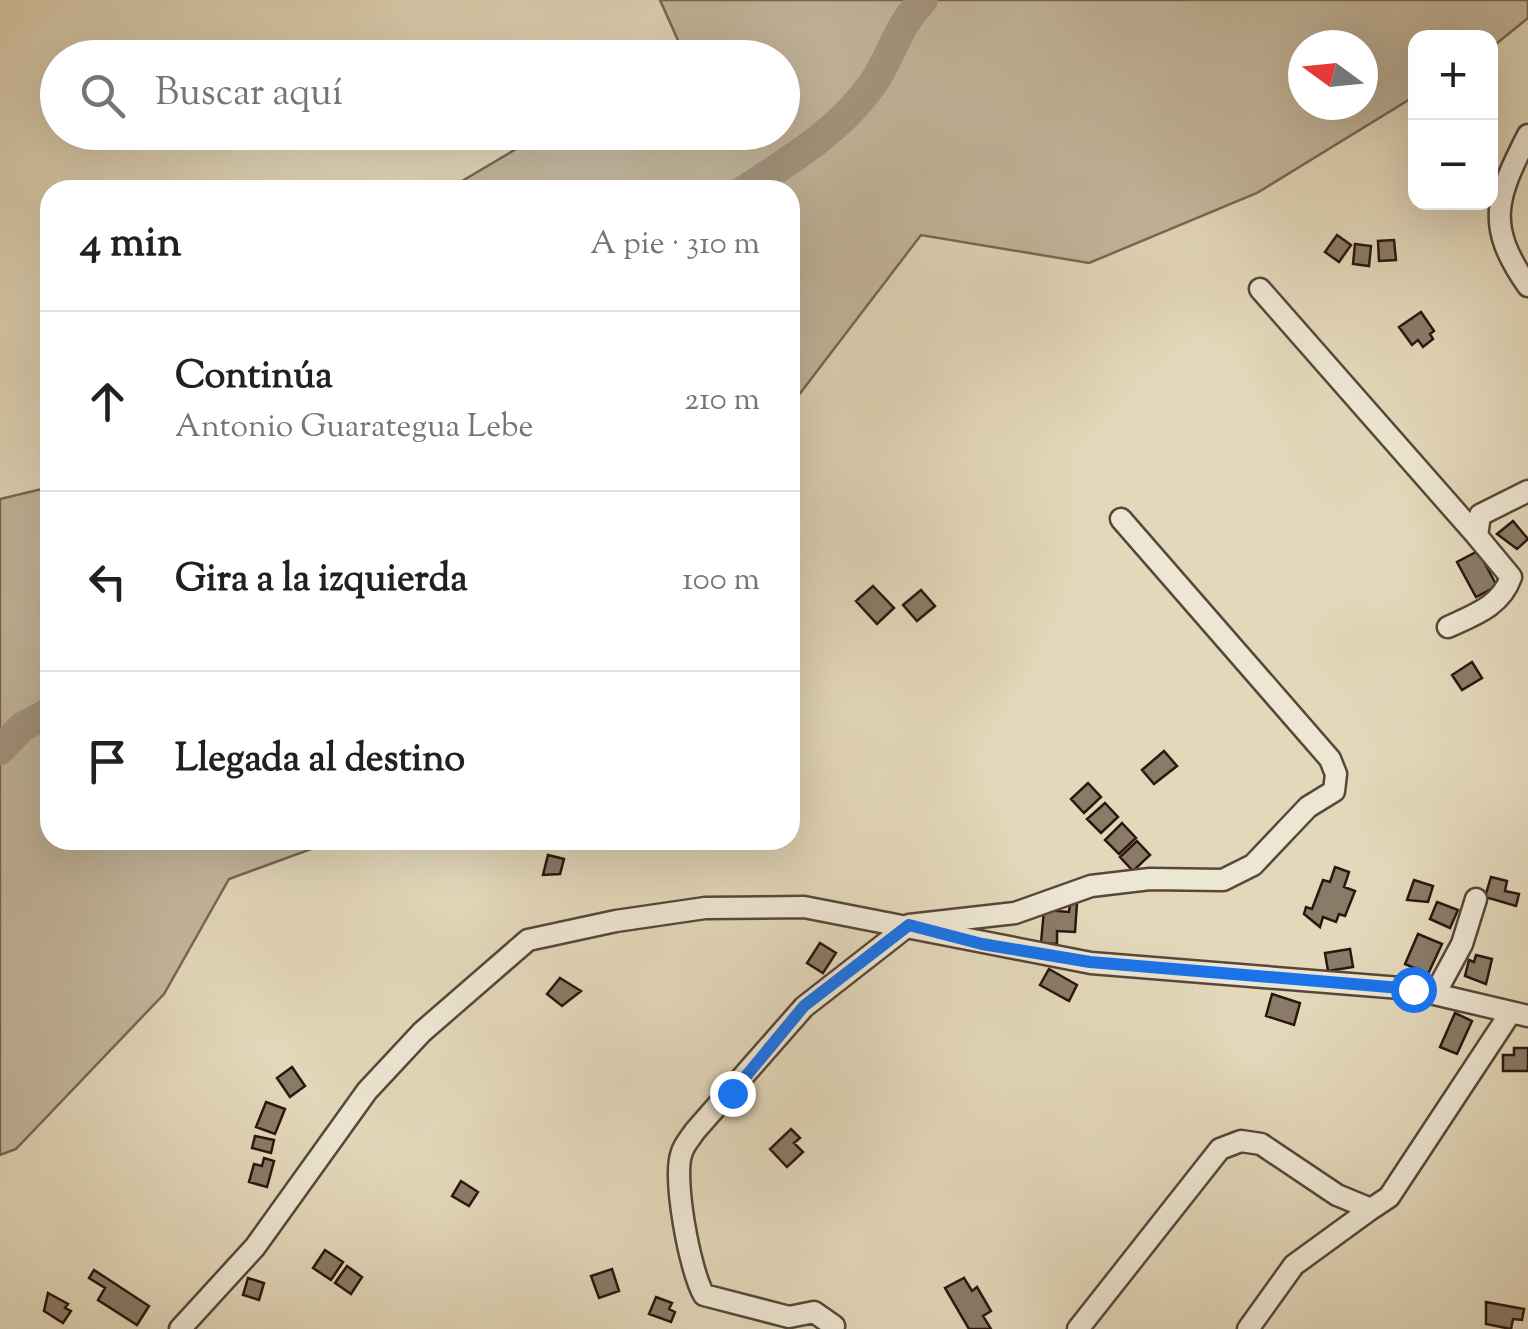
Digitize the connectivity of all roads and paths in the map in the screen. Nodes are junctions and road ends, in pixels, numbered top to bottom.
1 (1528, 136) edge
2 (1528, 286) edge
3 (1260, 289) dead end
4 (1528, 491) edge
5 (1122, 519) dead end
6 (1477, 536) junction
7 (1448, 626) dead end
8 (1476, 899) dead end
9 (909, 925) junction
10 (1436, 992) junction
11 (1519, 1016) edge
12 (1371, 1209) junction
13 (834, 1326) dead end
14 (180, 1329) edge
15 (1078, 1329) edge
16 (1248, 1329) edge

1 - 2 street
3 - 6 street
4 - 6 street
5 - 9 street
6 - 7 street
8 - 10 street
9 - 10 street
9 - 13 street
9 - 14 street
10 - 11 street
11 - 12 street
12 - 15 street
12 - 16 street

